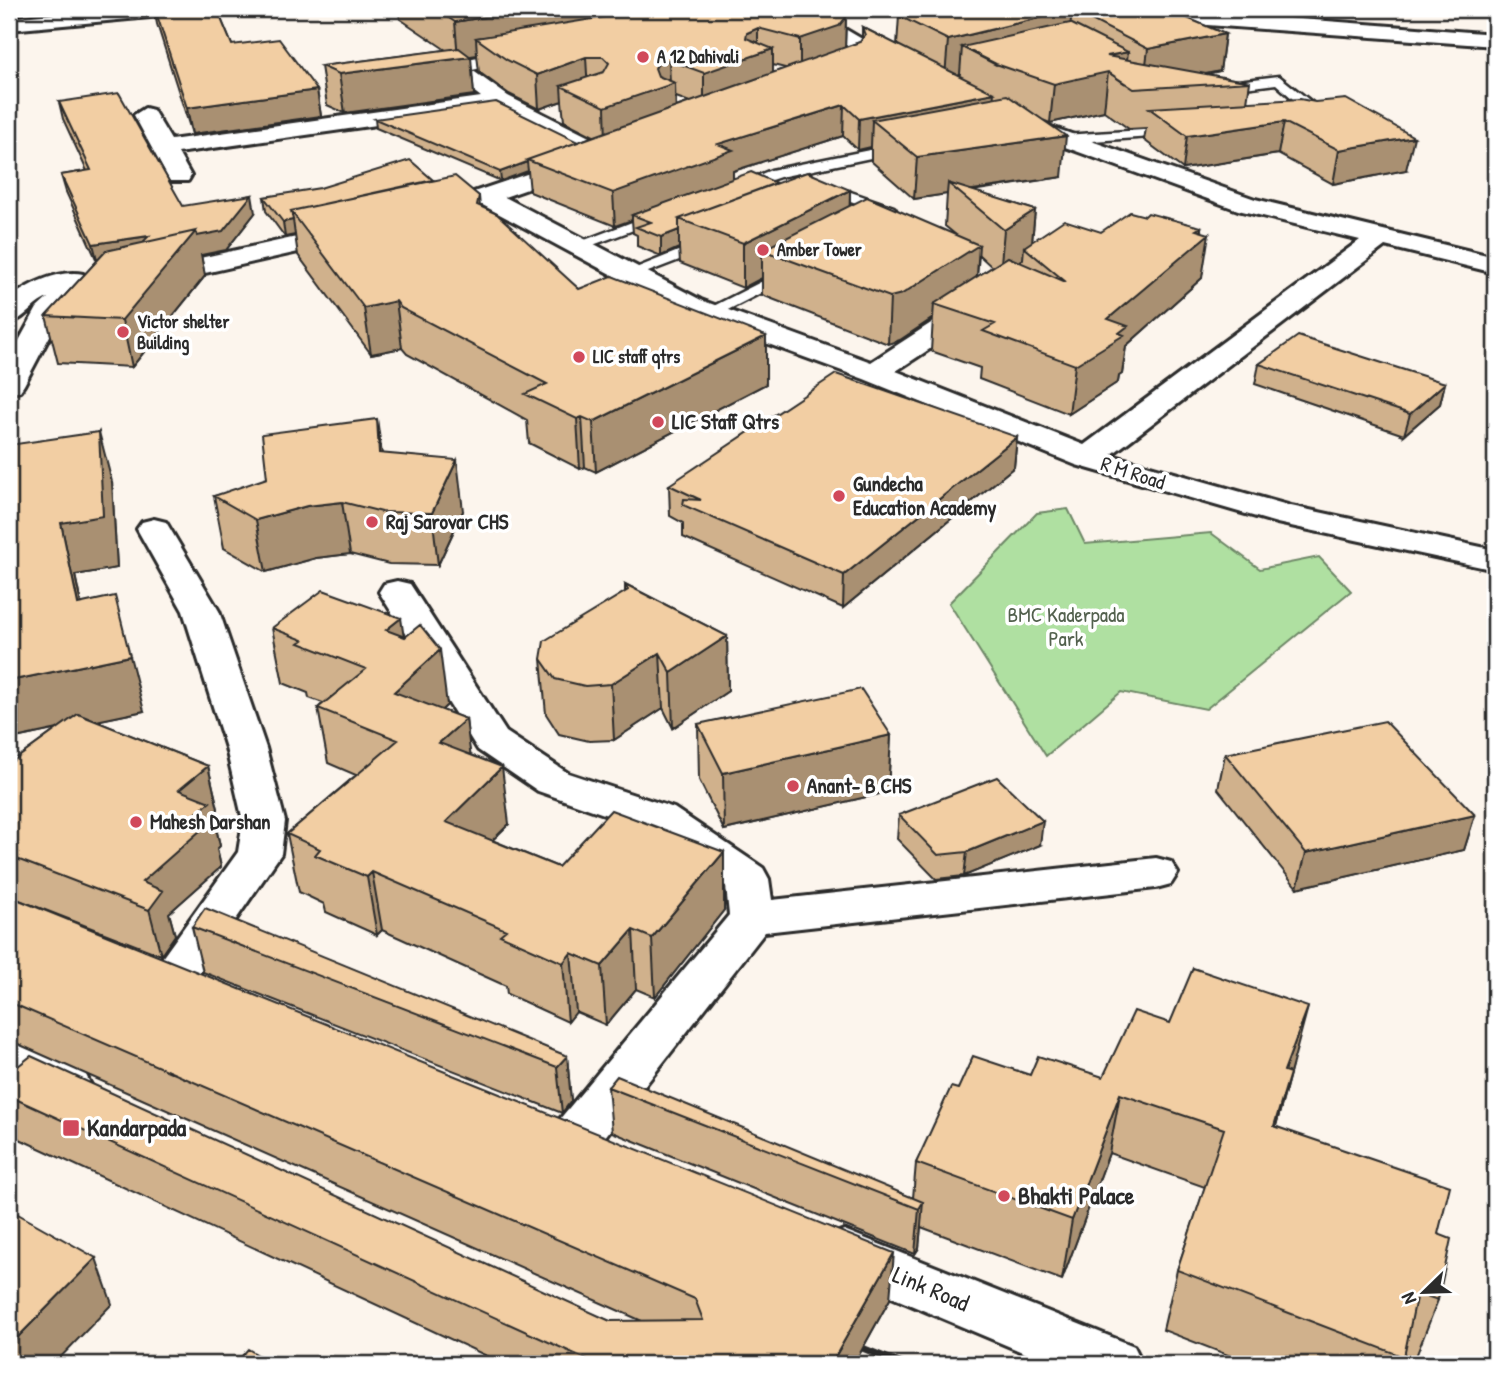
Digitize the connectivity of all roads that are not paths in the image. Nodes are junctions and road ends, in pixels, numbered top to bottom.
1 (172, 9) edge
2 (798, 9) edge
3 (817, 9) edge
4 (1110, 16) edge
5 (9, 24) edge
6 (1495, 40) edge
7 (547, 50) edge
8 (893, 52) edge
9 (849, 57) junction
10 (1212, 88) edge
11 (500, 101) junction
12 (561, 112) edge
13 (145, 115) dead end
14 (538, 120) junction
15 (1007, 122) edge
16 (1303, 124) edge
17 (1197, 131) edge
18 (627, 139) edge
19 (1063, 139) junction
20 (912, 146) edge
21 (164, 148) junction
22 (597, 150) junction
23 (783, 171) junction
24 (178, 176) dead end
25 (726, 191) edge
26 (842, 193) junction
27 (486, 197) junction
28 (817, 202) edge
29 (676, 209) edge
30 (877, 227) edge
31 (729, 236) edge
32 (1380, 237) junction
33 (577, 246) junction
34 (804, 264) edge
35 (1495, 265) edge
36 (629, 274) junction
37 (1000, 290) edge
38 (708, 313) junction
39 (9, 315) edge
40 (874, 373) junction
41 (9, 385) edge
42 (1087, 458) junction
43 (154, 529) dead end
44 (1495, 559) edge
45 (397, 592) dead end
46 (1156, 873) dead end
47 (752, 918) junction
48 (171, 979) edge
49 (19, 1079) edge
50 (114, 1108) edge
51 (620, 1160) edge
52 (806, 1237) edge
53 (1114, 1364) edge

1 - 5 street
2 - 9 street
3 - 9 street
4 - 6 street
7 - 11 street
8 - 9 street
10 - 16 lane
11 - 14 street
11 - 21 street
12 - 14 street
13 - 21 street
14 - 22 street
15 - 19 street
17 - 19 lane
18 - 22 street
19 - 32 street
20 - 23 lane
21 - 24 street
22 - 27 street
22 - 27 street
23 - 25 lane
23 - 26 lane
26 - 28 lane
26 - 30 lane
27 - 33 street
29 - 33 lane
31 - 36 lane
32 - 35 street
32 - 42 street, R M Road
33 - 36 street
34 - 38 lane
36 - 38 street
37 - 40 street
38 - 40 street
39 - 41 street
40 - 42 street
42 - 44 street, R M Road
43 - 48 street
45 - 47 street
46 - 47 street
47 - 51 street
49 - 50 street
52 - 53 street, Link Road

